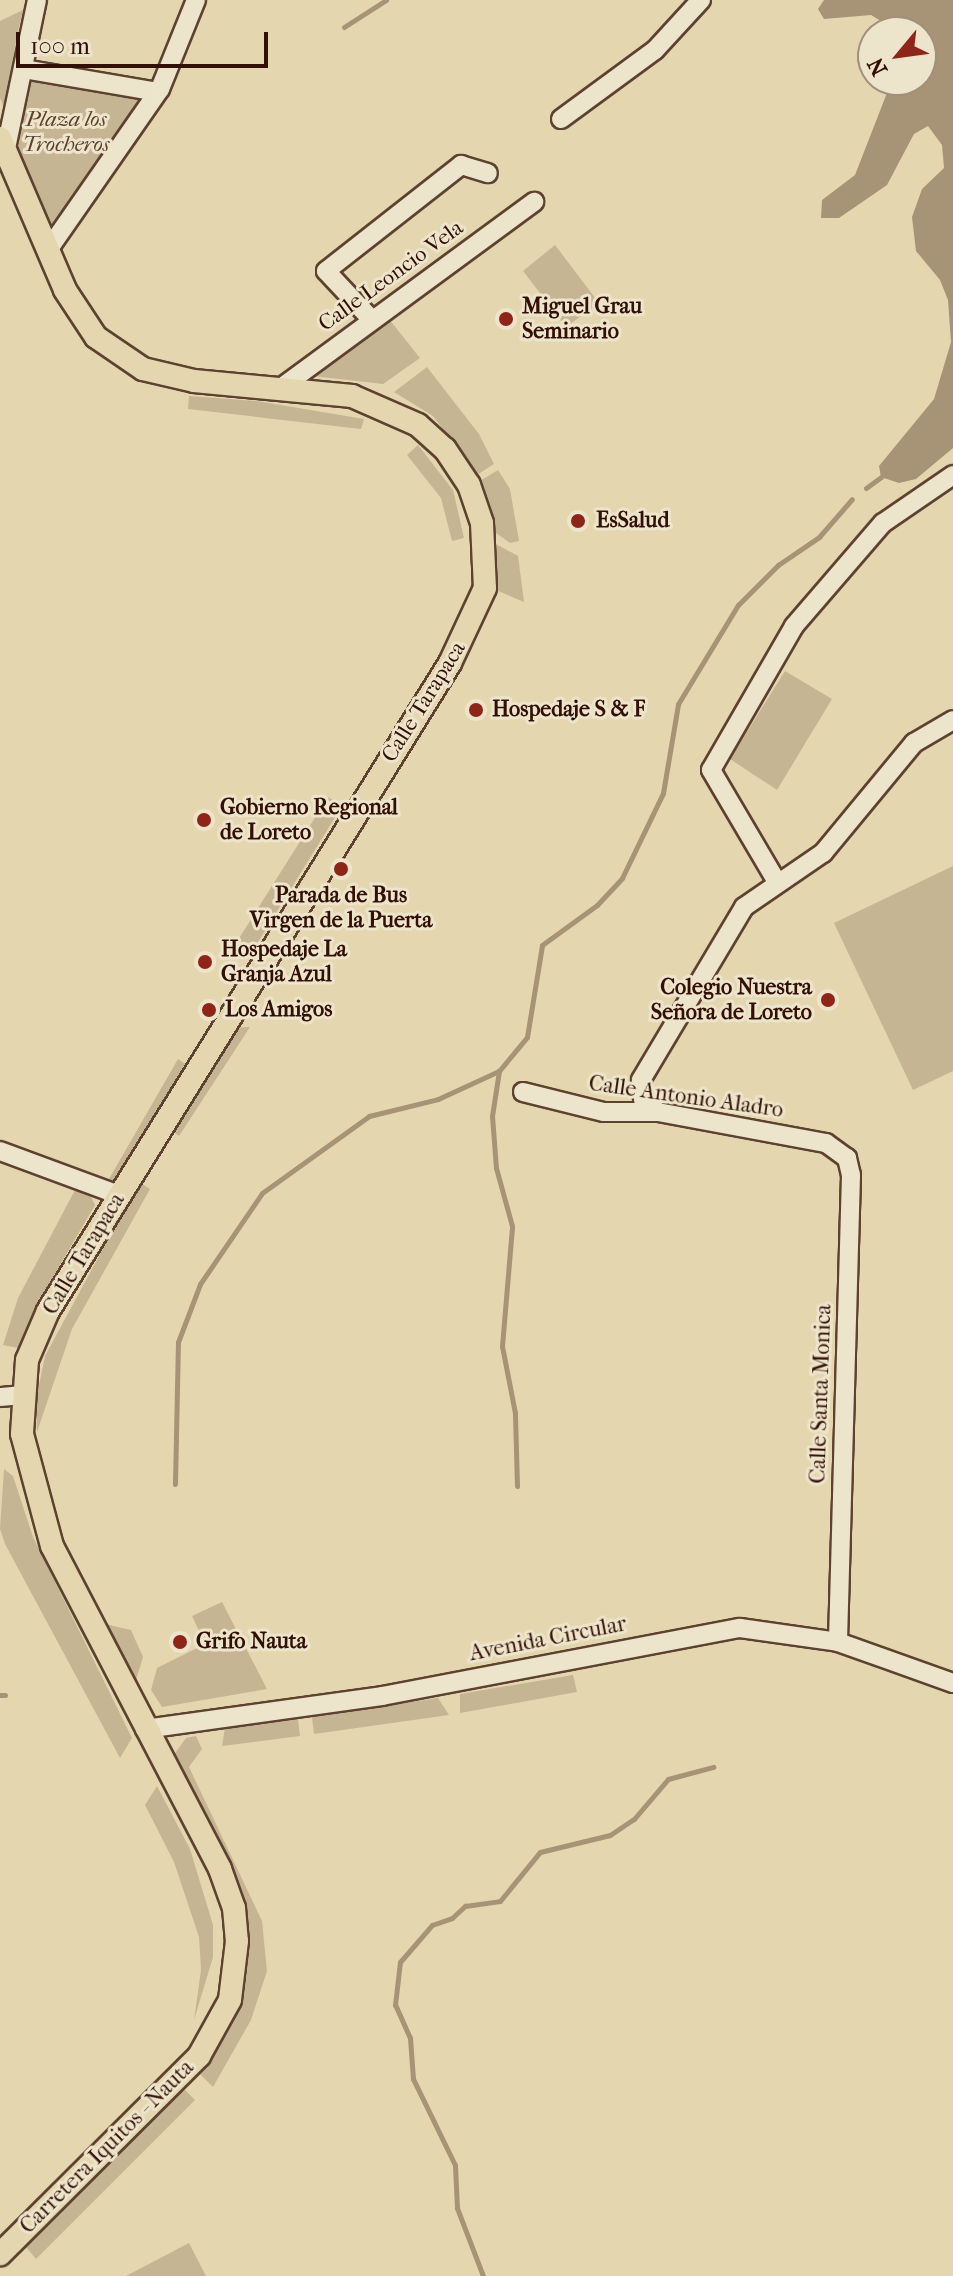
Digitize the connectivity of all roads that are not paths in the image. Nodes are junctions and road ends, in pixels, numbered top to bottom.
1 (37, 0) edge
2 (196, 0) edge
3 (701, 0) edge
4 (23, 69) junction
5 (157, 92) junction
6 (561, 119) dead end
7 (2, 146) edge
8 (488, 173) dead end
9 (534, 202) dead end
10 (48, 250) junction
11 (372, 320) junction
12 (278, 390) junction
13 (953, 475) edge
14 (953, 720) edge
15 (777, 882) junction
16 (523, 1092) dead end
17 (658, 1112) junction
18 (841, 1150) joint
19 (0, 1151) edge
20 (119, 1195) junction
21 (11, 1396) edge
22 (838, 1642) junction
23 (953, 1683) edge
24 (145, 1729) junction
25 (0, 2254) edge

1 - 4 street
2 - 5 street
3 - 6 street
4 - 5 street
4 - 7 street
5 - 10 street
7 - 10 main road, Calle Tarapaca
8 - 11 street
9 - 11 street, Calle Leoncio Vela
10 - 12 main road, Calle Tarapaca
11 - 12 street, Calle Leoncio Vela
12 - 20 main road, Calle Tarapaca
13 - 15 street
14 - 15 street
15 - 17 street
16 - 17 street, Calle Antonio Aladro
17 - 18 street, Calle Antonio Aladro
18 - 22 street, Calle Santa Monica
19 - 20 street
20 - 21 main road, Calle Tarapaca
21 - 24 main road, Calle Tarapaca
22 - 23 street, Avenida Circular
22 - 24 street, Avenida Circular
24 - 25 main road, Carretera Iquitos - Nauta

